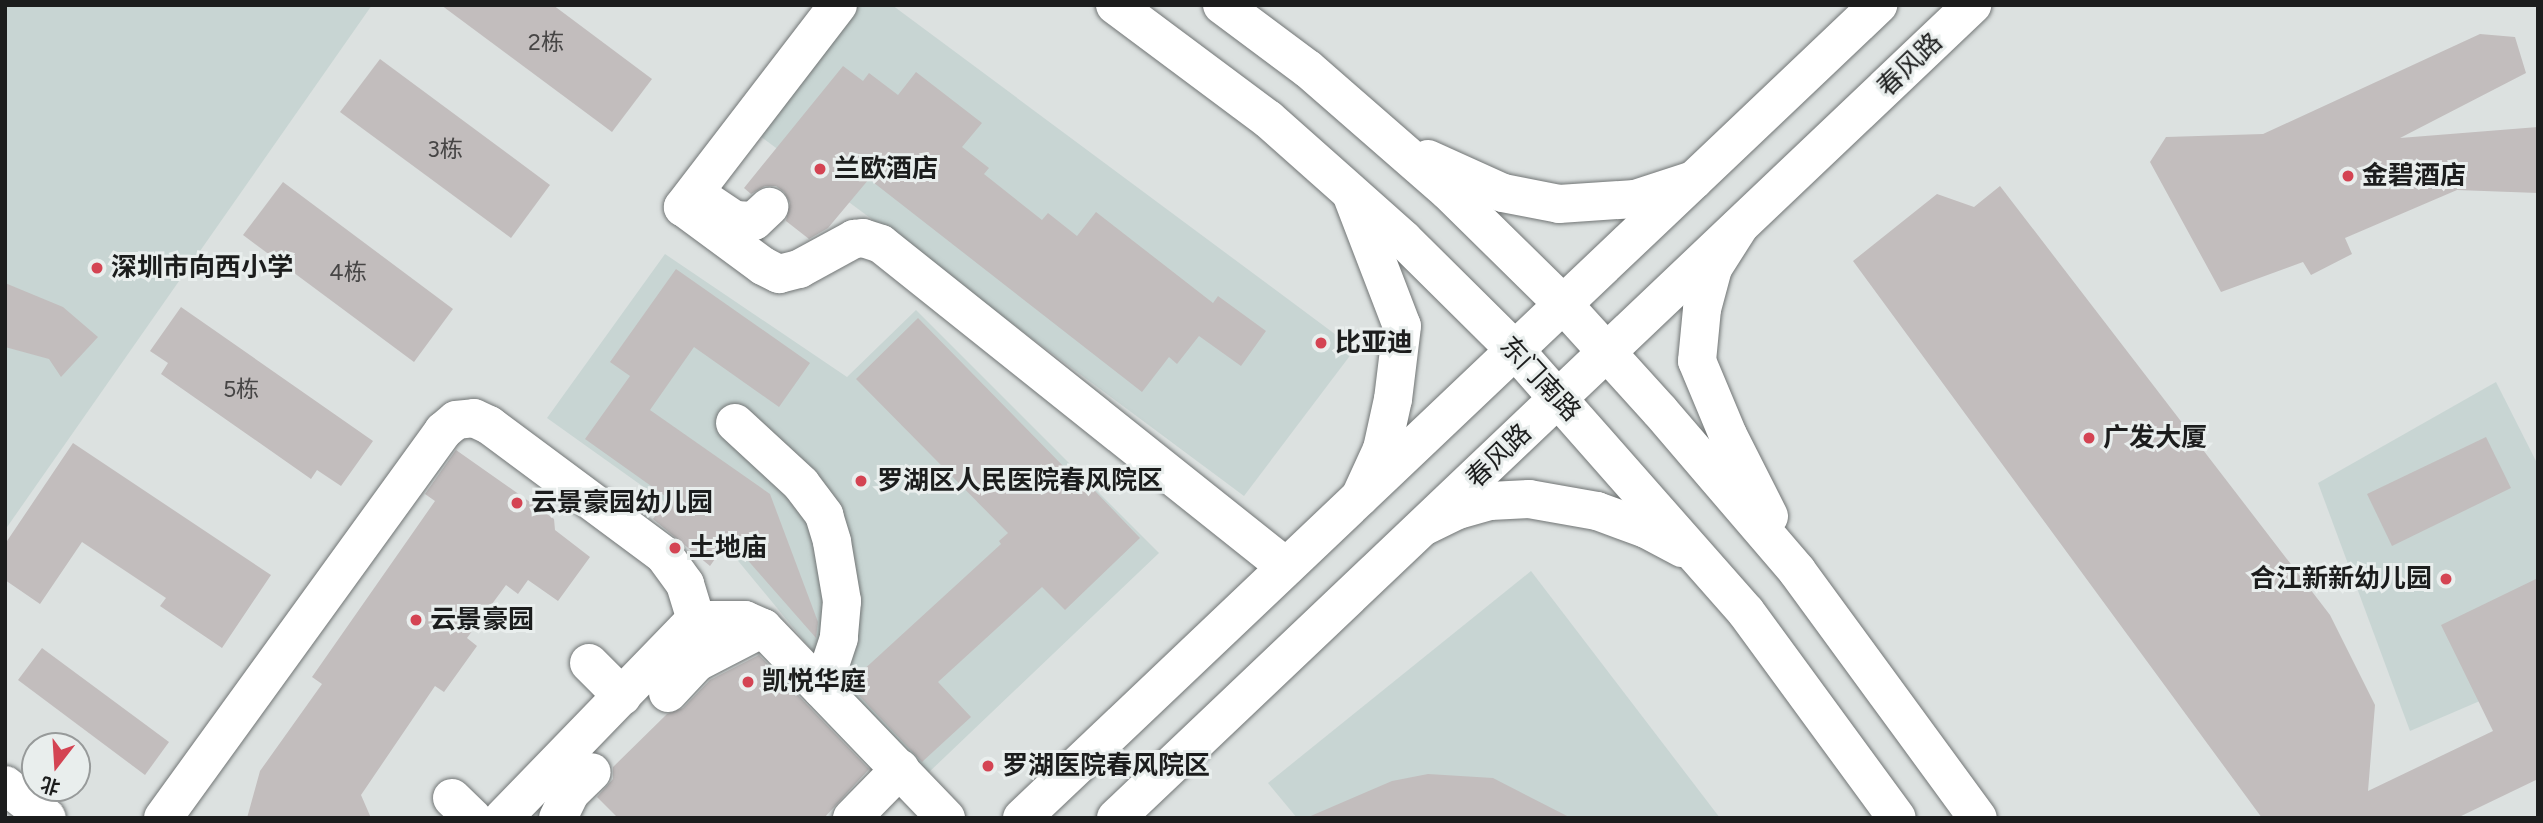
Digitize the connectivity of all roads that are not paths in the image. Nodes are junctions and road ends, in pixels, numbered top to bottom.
1 (838, 5) edge
2 (1115, 5) edge
3 (1222, 5) edge
4 (1878, 5) edge
5 (1972, 5) edge
6 (1391, 142) junction
7 (1694, 180) junction
8 (1349, 191) junction
9 (695, 192) junction
10 (769, 207) dead end
11 (1739, 227) junction
12 (1563, 304) junction
13 (1515, 350) junction
14 (1608, 352) junction
15 (1560, 398) junction
16 (735, 423) dead end
17 (1360, 497) junction
18 (1426, 526) junction
19 (1699, 558) junction
20 (1286, 567) junction
21 (1797, 571) junction
22 (696, 621) junction
23 (763, 628) junction
24 (589, 663) dead end
25 (822, 689) junction
26 (668, 693) dead end
27 (622, 696) junction
28 (900, 769) junction
29 (592, 772) dead end
30 (5, 785) edge
31 (47, 818) edge
32 (163, 818) edge
33 (503, 818) edge
34 (558, 818) edge
35 (852, 818) edge
36 (946, 818) edge
37 (1022, 818) edge
38 (1116, 818) edge
39 (1897, 818) edge
40 (1978, 818) edge

1 - 9 main road
2 - 8 main road, 东门南路
3 - 6 main road
4 - 7 main road
5 - 11 main road, 春风路
6 - 7 main road
6 - 12 main road
7 - 12 main road
8 - 13 main road, 东门南路
8 - 17 main road
9 - 10 main road
9 - 20 main road
11 - 14 main road, 春风路
11 - 21 main road
12 - 13 main road
12 - 14 main road
13 - 15 main road, 东门南路
13 - 17 main road
14 - 15 main road, 春风路
14 - 21 main road
15 - 18 main road, 春风路
15 - 19 main road, 东门南路
16 - 25 main road
17 - 20 main road
18 - 19 main road
18 - 38 main road, 春风路
19 - 39 main road, 东门南路
20 - 37 main road
21 - 40 main road
22 - 23 main road
22 - 27 main road
22 - 32 main road
23 - 25 main road
23 - 26 main road
24 - 27 main road
25 - 28 main road
27 - 33 main road
28 - 35 main road
28 - 36 main road
29 - 34 main road
30 - 31 main road

